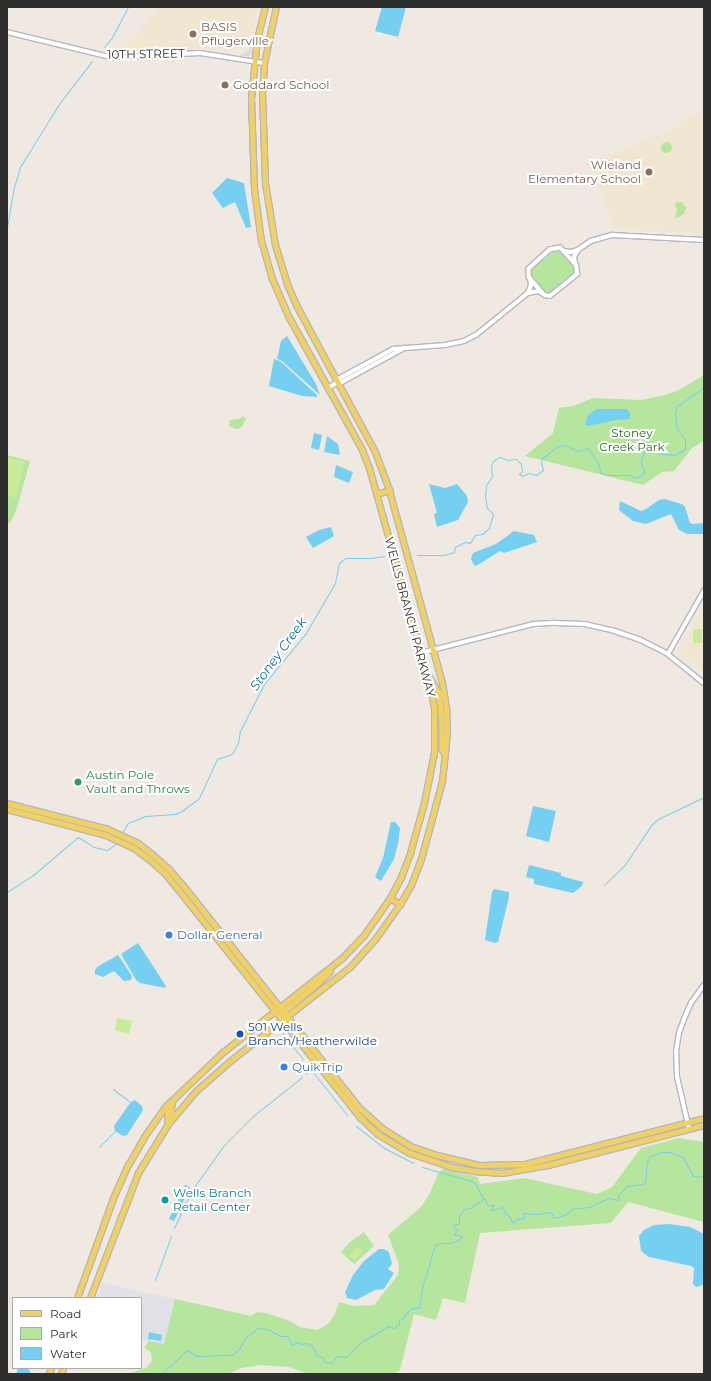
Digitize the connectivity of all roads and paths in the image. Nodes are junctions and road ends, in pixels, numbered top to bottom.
1 (265, 7) edge
2 (276, 7) edge
3 (7, 32) edge
4 (254, 61) junction
5 (264, 63) junction
6 (704, 240) edge
7 (578, 250) junction
8 (564, 251) junction
9 (575, 264) junction
10 (530, 278) junction
11 (542, 292) junction
12 (528, 293) junction
13 (338, 382) junction
14 (328, 388) junction
15 (389, 490) junction
16 (377, 494) junction
17 (704, 591) edge
18 (433, 650) junction
19 (421, 653) junction
20 (668, 654) junction
21 (426, 671) junction
22 (704, 683) edge
23 (445, 754) junction
24 (7, 803) edge
25 (15, 805) junction
26 (7, 809) edge
27 (14, 810) junction
28 (390, 898) junction
29 (400, 904) junction
30 (222, 935) junction
31 (217, 939) junction
32 (342, 958) junction
33 (704, 985) edge
34 (280, 1006) junction
35 (275, 1010) junction
36 (283, 1011) junction
37 (287, 1016) junction
38 (282, 1020) junction
39 (173, 1099) junction
40 (165, 1107) junction
41 (174, 1116) junction
42 (704, 1118) edge
43 (688, 1122) junction
44 (168, 1124) junction
45 (704, 1125) edge
46 (689, 1129) junction
47 (546, 1159) junction
48 (548, 1165) junction
49 (77, 1297) edge
50 (90, 1297) edge

1 - 4 main road, WELLS BRANCH PARKWAY
2 - 5 main road, WELLS BRANCH PARKWAY
3 - 4 street, 10TH STREET
4 - 5 street, 10TH STREET
4 - 14 main road, WELLS BRANCH PARKWAY
5 - 13 main road, WELLS BRANCH PARKWAY
6 - 7 street
7 - 8 street
7 - 9 street
8 - 9 street
8 - 10 street
9 - 11 street
10 - 11 street
10 - 12 street
11 - 12 street
12 - 13 street
13 - 14 street
13 - 15 main road, WELLS BRANCH PARKWAY
14 - 16 main road, WELLS BRANCH PARKWAY
15 - 16 main road
15 - 18 main road, WELLS BRANCH PARKWAY
16 - 19 main road, WELLS BRANCH PARKWAY
17 - 20 street
18 - 19 street
18 - 20 street
18 - 23 main road, WELLS BRANCH PARKWAY
19 - 21 main road, WELLS BRANCH PARKWAY
20 - 22 street
21 - 23 main road
21 - 28 main road, WELLS BRANCH PARKWAY
23 - 29 main road, WELLS BRANCH PARKWAY
24 - 25 main road
25 - 27 main road
25 - 30 main road
26 - 27 main road
27 - 31 main road
28 - 29 main road
28 - 32 main road, WELLS BRANCH PARKWAY
29 - 37 main road, WELLS BRANCH PARKWAY
30 - 31 main road
30 - 34 main road
31 - 35 main road
32 - 34 main road, WELLS BRANCH PARKWAY
32 - 36 main road
33 - 43 street
34 - 35 main road, WELLS BRANCH PARKWAY
34 - 36 main road
35 - 38 main road
35 - 39 main road, WELLS BRANCH PARKWAY
36 - 37 main road
36 - 38 main road
37 - 38 main road, WELLS BRANCH PARKWAY
37 - 47 main road
38 - 41 main road, WELLS BRANCH PARKWAY
38 - 48 main road
39 - 40 main road, WELLS BRANCH PARKWAY
39 - 41 main road
40 - 44 main road
40 - 49 main road, WELLS BRANCH PARKWAY
41 - 44 main road, WELLS BRANCH PARKWAY
42 - 43 main road
43 - 46 street
43 - 47 main road
44 - 50 main road, WELLS BRANCH PARKWAY
45 - 46 main road
46 - 48 main road
47 - 48 main road

